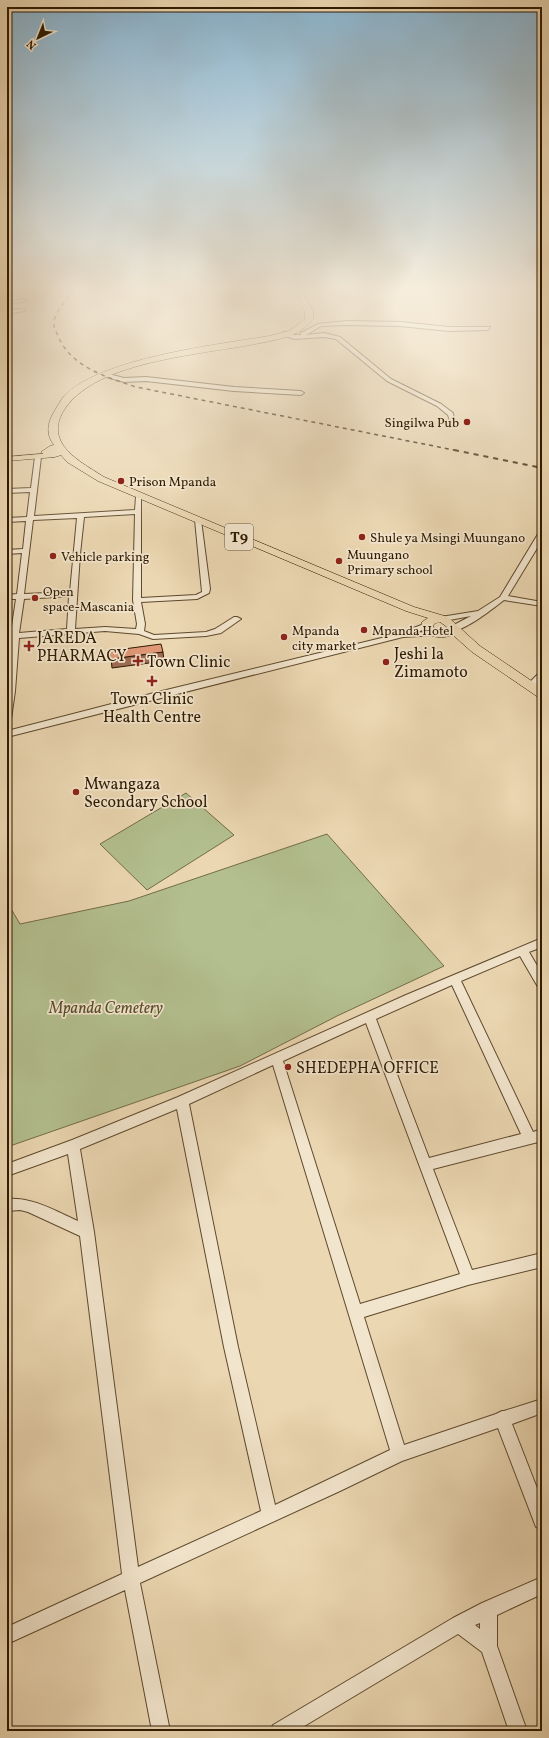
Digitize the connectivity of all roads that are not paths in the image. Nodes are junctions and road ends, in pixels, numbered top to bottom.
1 (117, 371) edge
2 (378, 371) edge
3 (105, 375) junction
4 (301, 393) dead end
5 (452, 420) dead end
6 (54, 451) junction
7 (29, 457) junction
8 (38, 457) junction
9 (7, 459) edge
10 (34, 490) junction
11 (7, 491) edge
12 (139, 497) junction
13 (139, 512) junction
14 (81, 516) junction
15 (30, 518) junction
16 (7, 520) edge
17 (198, 520) junction
18 (542, 534) edge
19 (7, 552) edge
20 (26, 552) junction
21 (73, 594) junction
22 (20, 596) junction
23 (7, 597) edge
24 (502, 598) junction
25 (137, 600) junction
26 (542, 604) edge
27 (410, 609) junction
28 (480, 612) junction
29 (237, 618) dead end
30 (442, 619) junction
31 (427, 624) junction
32 (453, 629) junction
33 (71, 631) junction
34 (140, 632) junction
35 (438, 634) junction
36 (11, 636) edge
37 (397, 637) junction
38 (476, 649) junction
39 (542, 674) edge
40 (9, 678) edge
41 (531, 686) junction
42 (542, 694) edge
43 (7, 719) edge
44 (7, 734) edge
45 (542, 942) edge
46 (523, 951) junction
47 (455, 980) junction
48 (542, 984) edge
49 (370, 1018) junction
50 (277, 1059) junction
51 (182, 1101) junction
52 (542, 1134) edge
53 (529, 1137) junction
54 (73, 1146) junction
55 (426, 1165) junction
56 (7, 1170) edge
57 (7, 1205) edge
58 (87, 1232) junction
59 (542, 1260) edge
60 (468, 1278) junction
61 (356, 1312) junction
62 (542, 1406) edge
63 (502, 1418) junction
64 (399, 1454) junction
65 (270, 1515) junction
66 (542, 1521) edge
67 (132, 1578) junction
68 (542, 1585) edge
69 (488, 1609) junction
70 (459, 1624) junction
71 (7, 1636) edge
72 (489, 1646) junction
73 (161, 1731) edge
74 (279, 1731) edge
75 (518, 1731) edge

1 - 3 highway
2 - 5 street
3 - 4 street
3 - 6 highway
6 - 7 main road
6 - 8 main road
6 - 12 highway, T9
7 - 8 main road
7 - 9 main road
8 - 10 street
10 - 11 street
10 - 15 street
12 - 13 street
12 - 17 highway, T9
13 - 14 street
13 - 25 street
14 - 15 street
14 - 21 street
15 - 16 street
15 - 20 street
17 - 25 street
17 - 27 highway, T9
18 - 24 street
19 - 20 street
20 - 22 street
21 - 22 street
21 - 33 street
22 - 23 street
22 - 36 street
24 - 26 street
24 - 28 street
25 - 34 street
27 - 30 highway, T9
27 - 31 highway, T9
28 - 30 street
28 - 32 street
29 - 34 street
30 - 31 highway
30 - 32 highway, T9
31 - 35 highway, T9
31 - 37 street
32 - 35 highway
32 - 38 highway, T9
33 - 34 street
33 - 36 street
35 - 37 street
35 - 38 highway, T9
36 - 40 street
37 - 44 street
38 - 41 highway, T9
39 - 41 street
40 - 43 street
41 - 42 highway, T9
45 - 46 street
46 - 47 street
46 - 48 street
47 - 49 street
47 - 53 street
49 - 50 street
49 - 55 street
50 - 51 street
50 - 61 street
51 - 54 street
51 - 65 street
52 - 53 street
53 - 55 street
54 - 56 street
54 - 58 street
55 - 60 street
57 - 58 street
58 - 67 street
59 - 60 street
60 - 61 street
61 - 64 street
62 - 63 street
63 - 64 street
63 - 66 street
64 - 65 street
65 - 67 street
67 - 71 street
67 - 73 street
68 - 69 street
69 - 70 street
69 - 72 street
70 - 72 street
70 - 74 street
72 - 75 street

